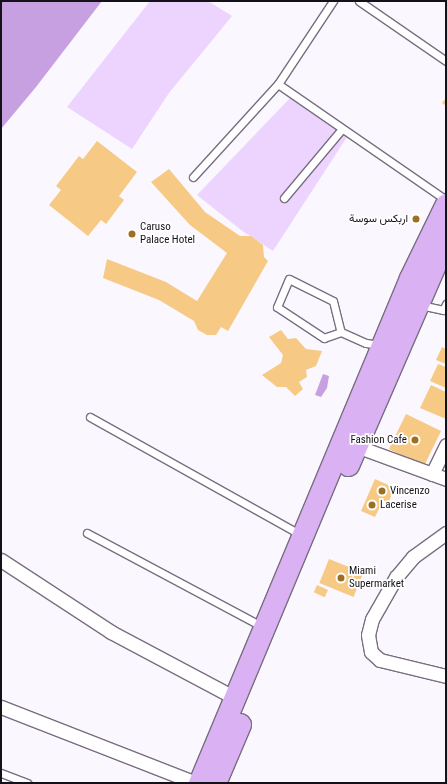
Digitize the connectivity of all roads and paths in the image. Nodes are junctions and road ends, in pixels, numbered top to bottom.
1 (333, 1) edge
2 (359, 1) edge
3 (446, 61) edge
4 (278, 84) junction
5 (342, 129) junction
6 (193, 176) dead end
7 (284, 198) dead end
8 (446, 200) edge
9 (446, 204) edge
10 (446, 240) edge
11 (416, 304) junction
12 (446, 304) edge
13 (341, 332) junction
14 (382, 345) junction
15 (90, 417) dead end
16 (446, 445) edge
17 (356, 446) junction
18 (432, 474) junction
19 (446, 479) edge
20 (86, 533) dead end
21 (446, 533) edge
22 (303, 536) junction
23 (1, 560) edge
24 (265, 628) junction
25 (446, 676) edge
26 (235, 698) junction
27 (1, 707) edge
28 (1, 773) edge
29 (27, 783) edge
30 (196, 783) edge
31 (199, 783) edge
32 (215, 783) edge

1 - 4 lane
2 - 3 lane
4 - 5 lane
4 - 6 lane
5 - 7 lane
5 - 8 lane
9 - 14 main road
10 - 11 main road
11 - 12 lane
11 - 17 main road
13 - 13 lane
13 - 14 lane
14 - 22 main road
15 - 22 lane
16 - 18 street
17 - 18 street
17 - 32 main road
18 - 19 street
20 - 24 lane
21 - 25 street
22 - 24 main road
23 - 26 street
24 - 26 main road
26 - 31 main road
27 - 30 street
28 - 29 lane

